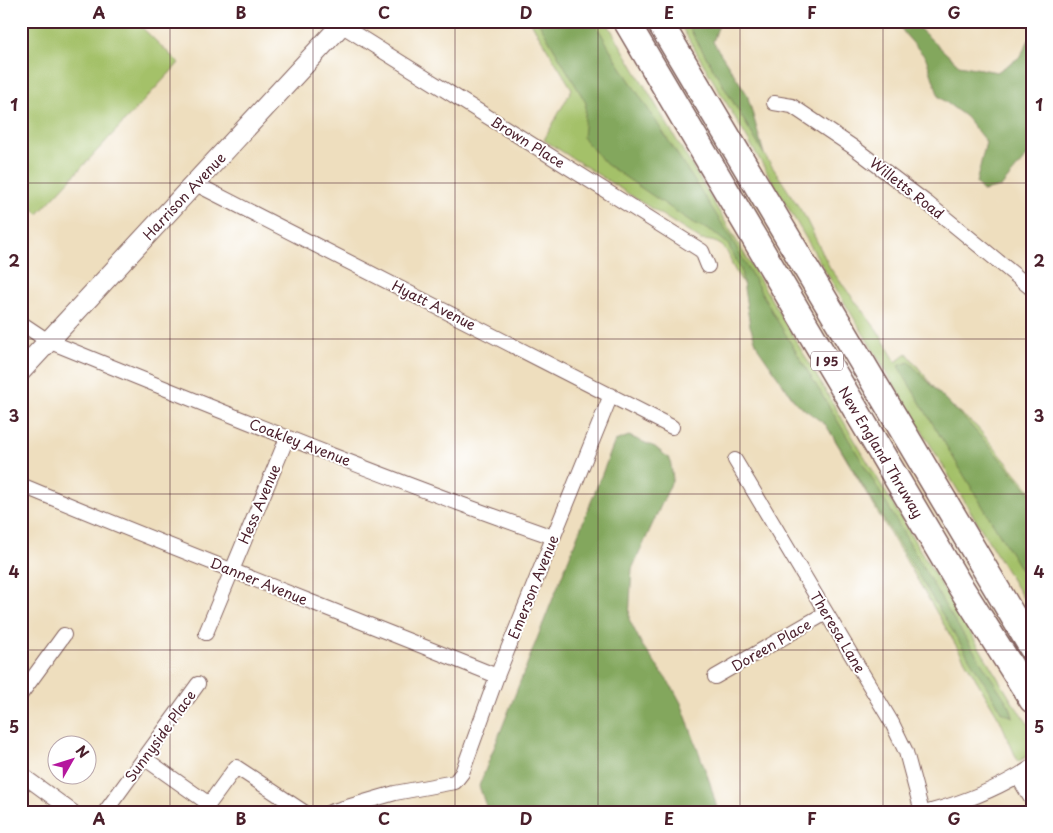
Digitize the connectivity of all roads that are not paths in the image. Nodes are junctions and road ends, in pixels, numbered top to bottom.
1 (626, 21) edge
2 (659, 21) edge
3 (343, 23) edge
4 (774, 103) dead end
5 (196, 184) junction
6 (708, 266) dead end
7 (1032, 289) edge
8 (21, 323) edge
9 (48, 341) junction
10 (21, 371) edge
11 (611, 395) junction
12 (672, 427) dead end
13 (288, 438) junction
14 (735, 460) dead end
15 (21, 485) edge
16 (554, 537) junction
17 (232, 569) junction
18 (826, 613) junction
19 (206, 632) dead end
20 (64, 635) dead end
21 (1032, 648) edge
22 (497, 676) junction
23 (715, 678) dead end
24 (198, 684) dead end
25 (21, 694) edge
26 (1032, 700) edge
27 (144, 758) junction
28 (1032, 767) edge
29 (21, 774) edge
30 (1018, 776) junction
31 (1032, 800) edge
32 (73, 812) edge
33 (105, 812) edge
34 (304, 812) edge
35 (330, 812) edge
36 (922, 812) edge
37 (928, 812) edge

1 - 26 highway, New England Thruway / I 95
2 - 21 highway, New England Thruway / I 95
3 - 5 main road, Harrison Avenue
3 - 6 street, Brown Place
4 - 7 street, Willetts Road
5 - 9 main road, Harrison Avenue
5 - 11 street, Hyatt Avenue
8 - 9 street, Coakley Avenue
9 - 10 main road, Harrison Avenue
9 - 13 street, Coakley Avenue
11 - 12 street, Hyatt Avenue
11 - 16 street, Emerson Avenue
13 - 16 street, Coakley Avenue
13 - 17 street, Hess Avenue
14 - 18 street, Theresa Lane
15 - 17 street, Danner Avenue
16 - 22 street, Emerson Avenue
17 - 19 street, Hess Avenue
17 - 22 street, Danner Avenue
18 - 23 street, Doreen Place
18 - 36 street, Theresa Lane
20 - 25 street
22 - 35 street, Emerson Avenue
24 - 27 street, Sunnyside Place
27 - 33 street, Sunnyside Place
27 - 34 street
28 - 30 street
29 - 32 street
30 - 31 street
30 - 37 street

